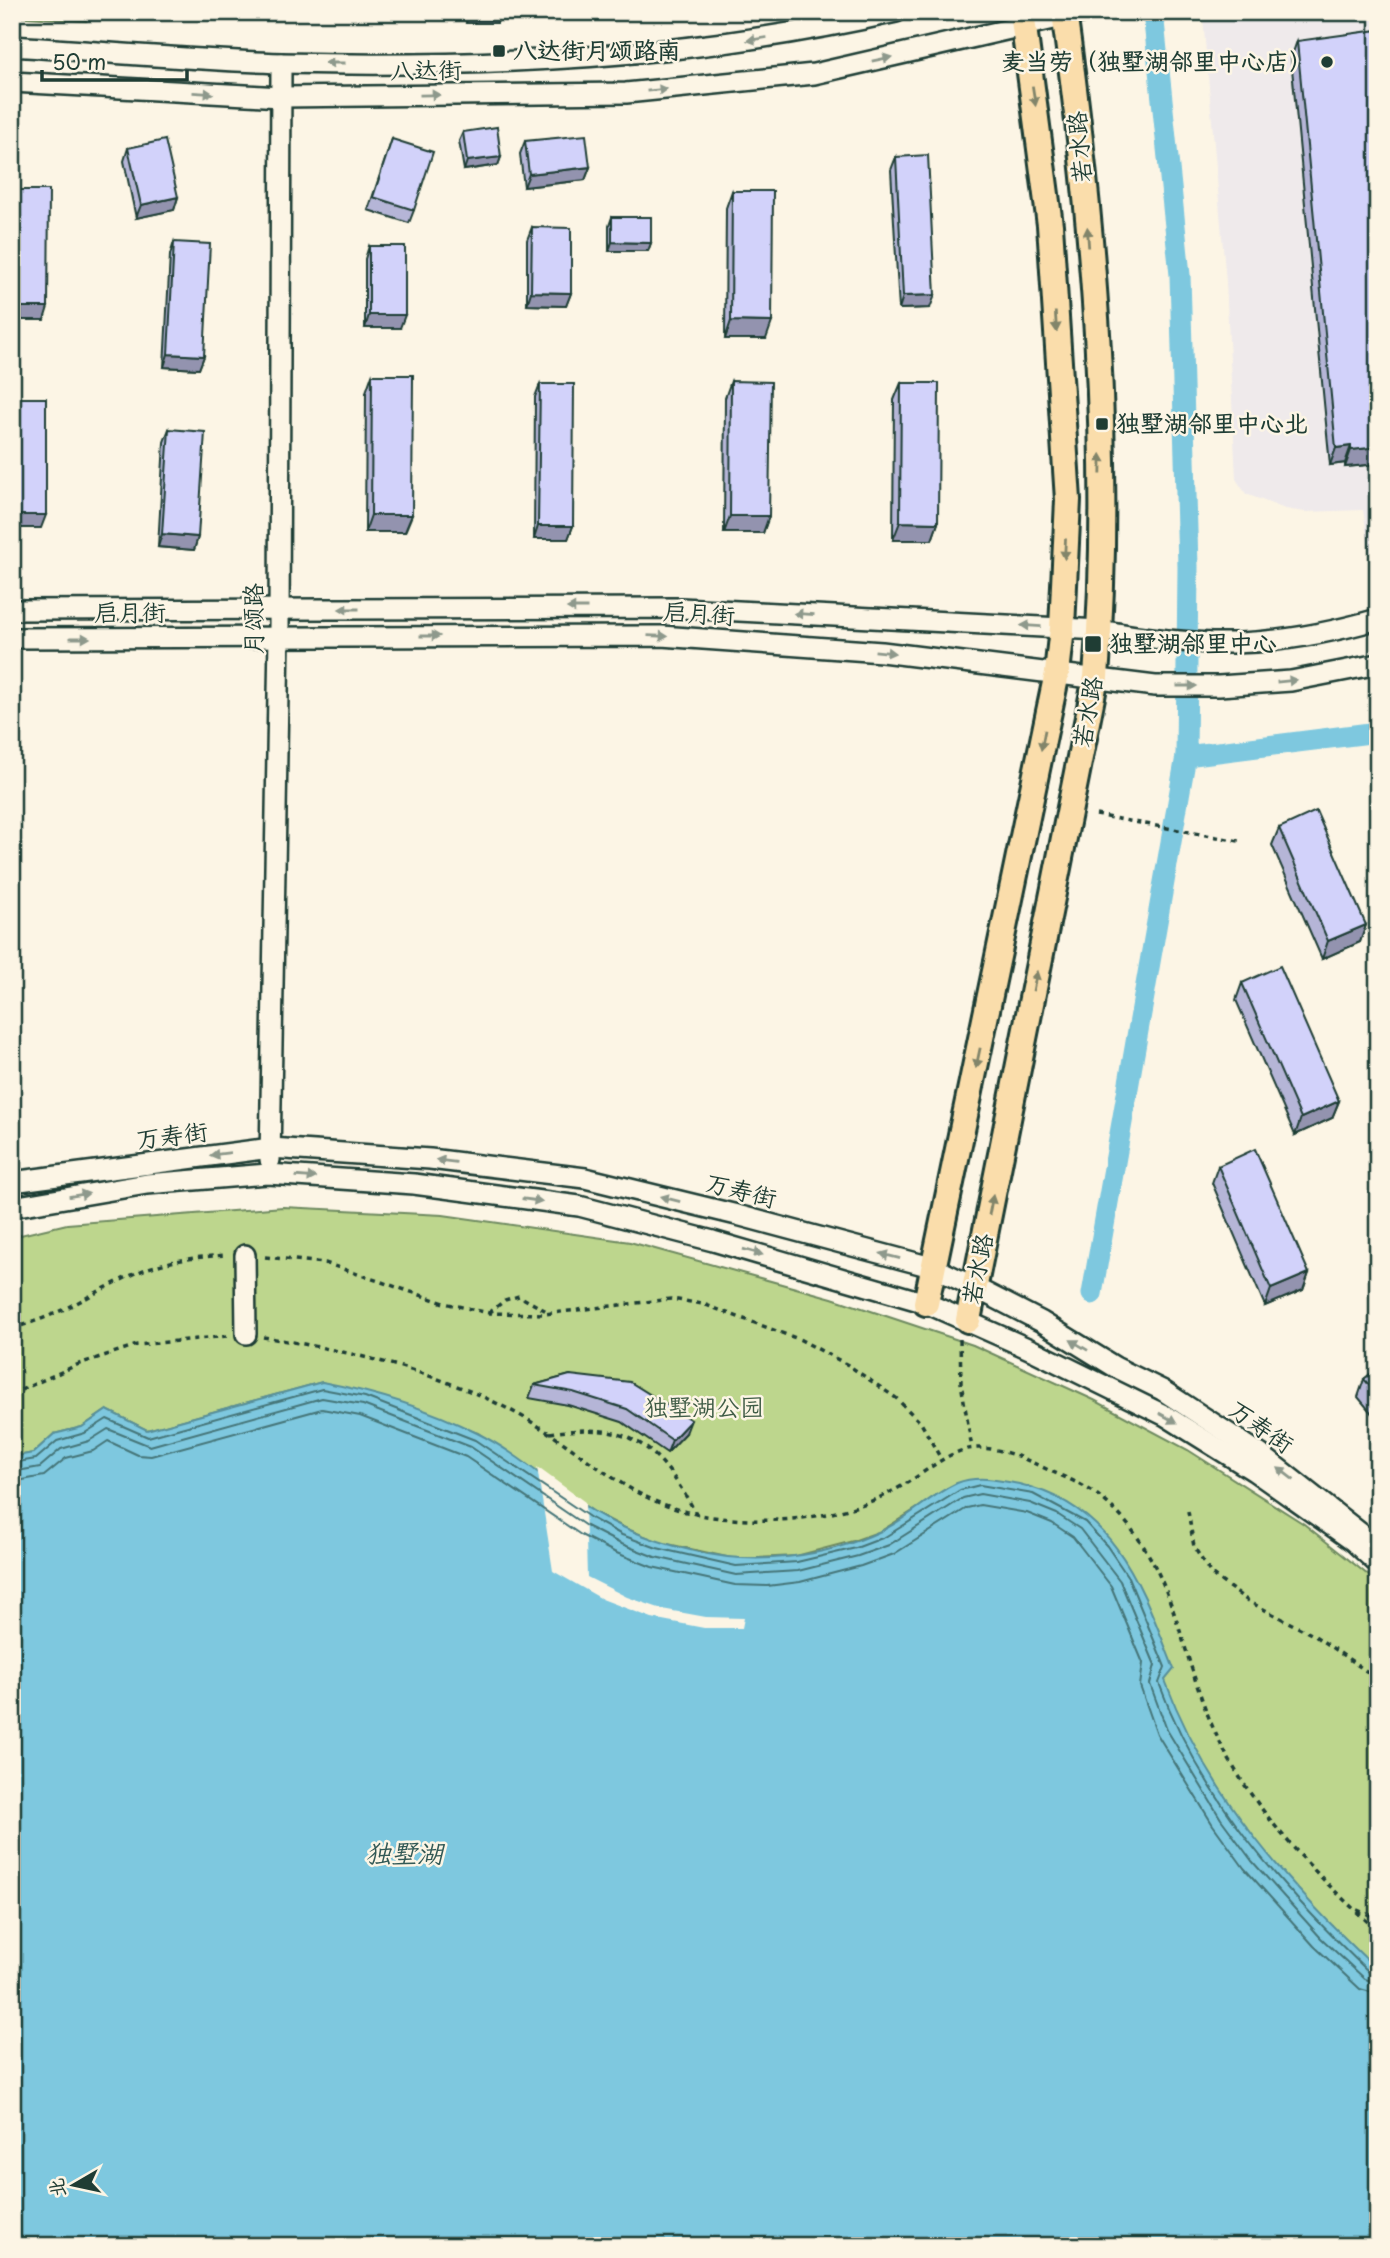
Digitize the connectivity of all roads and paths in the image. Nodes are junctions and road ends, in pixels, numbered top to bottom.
1 (896, 12) edge
2 (1071, 14) edge
3 (1023, 20) edge
4 (12, 46) edge
5 (281, 62) junction
6 (12, 82) edge
7 (281, 97) junction
8 (278, 609) junction
9 (12, 610) edge
10 (1378, 619) edge
11 (1062, 628) junction
12 (1100, 630) junction
13 (278, 636) junction
14 (12, 638) edge
15 (1378, 664) edge
16 (1056, 673) junction
17 (1096, 677) junction
18 (1096, 815) dead end
19 (1239, 841) dead end
20 (271, 1148) junction
21 (268, 1174) junction
22 (12, 1182) edge
23 (12, 1208) edge
24 (245, 1255) junction
25 (934, 1268) junction
26 (974, 1287) junction
27 (926, 1303) junction
28 (489, 1313) junction
29 (551, 1314) junction
30 (965, 1318) junction
31 (12, 1328) edge
32 (246, 1334) junction
33 (12, 1394) edge
34 (548, 1433) junction
35 (972, 1448) junction
36 (941, 1459) junction
37 (1188, 1511) dead end
38 (697, 1515) junction
39 (1378, 1547) edge
40 (1378, 1564) edge
41 (1378, 1679) edge
42 (1353, 1909) junction
43 (1378, 1917) edge
44 (1378, 1931) edge

1 -> 5 street, 八达街
2 - 3 street, 八达街
12 -> 2 main road, 若水路
7 -> 3 street, 八达街
3 -> 11 main road, 若水路
4 - 5 street, 八达街
5 - 7 street, 月颂路
6 -> 7 street, 八达街
7 - 8 street, 月颂路
8 - 9 street, 启月街
11 -> 8 street, 启月街
8 - 13 street, 月颂路
10 - 12 street, 启月街
11 - 12 street, 启月街
11 - 16 main road, 若水路
12 - 17 main road, 若水路
14 -> 13 street, 启月街
13 -> 16 street, 启月街
13 - 20 street, 月颂路
17 -> 15 street, 启月街
16 - 17 street, 启月街
16 -> 25 main road, 若水路
26 -> 17 main road, 若水路
18 - 19 path
20 - 21 street, 月颂路
20 -> 22 street, 万寿街
25 -> 20 street, 万寿街
23 -> 21 street, 万寿街
21 -> 27 street, 万寿街
24 - 28 path
24 - 31 path
24 - 32 street
25 - 26 street, 万寿街
25 - 27 main road, 若水路
26 - 30 main road, 若水路
39 -> 26 street, 万寿街
27 - 30 street, 万寿街
28 - 29 path
28 - 29 path
29 - 36 path
30 - 35 path
30 -> 40 street, 万寿街
32 - 33 path
32 - 34 path
34 - 38 path
34 - 38 path
35 - 36 path
35 - 42 path
36 - 38 path
37 - 41 path
42 - 43 path
42 - 44 path

